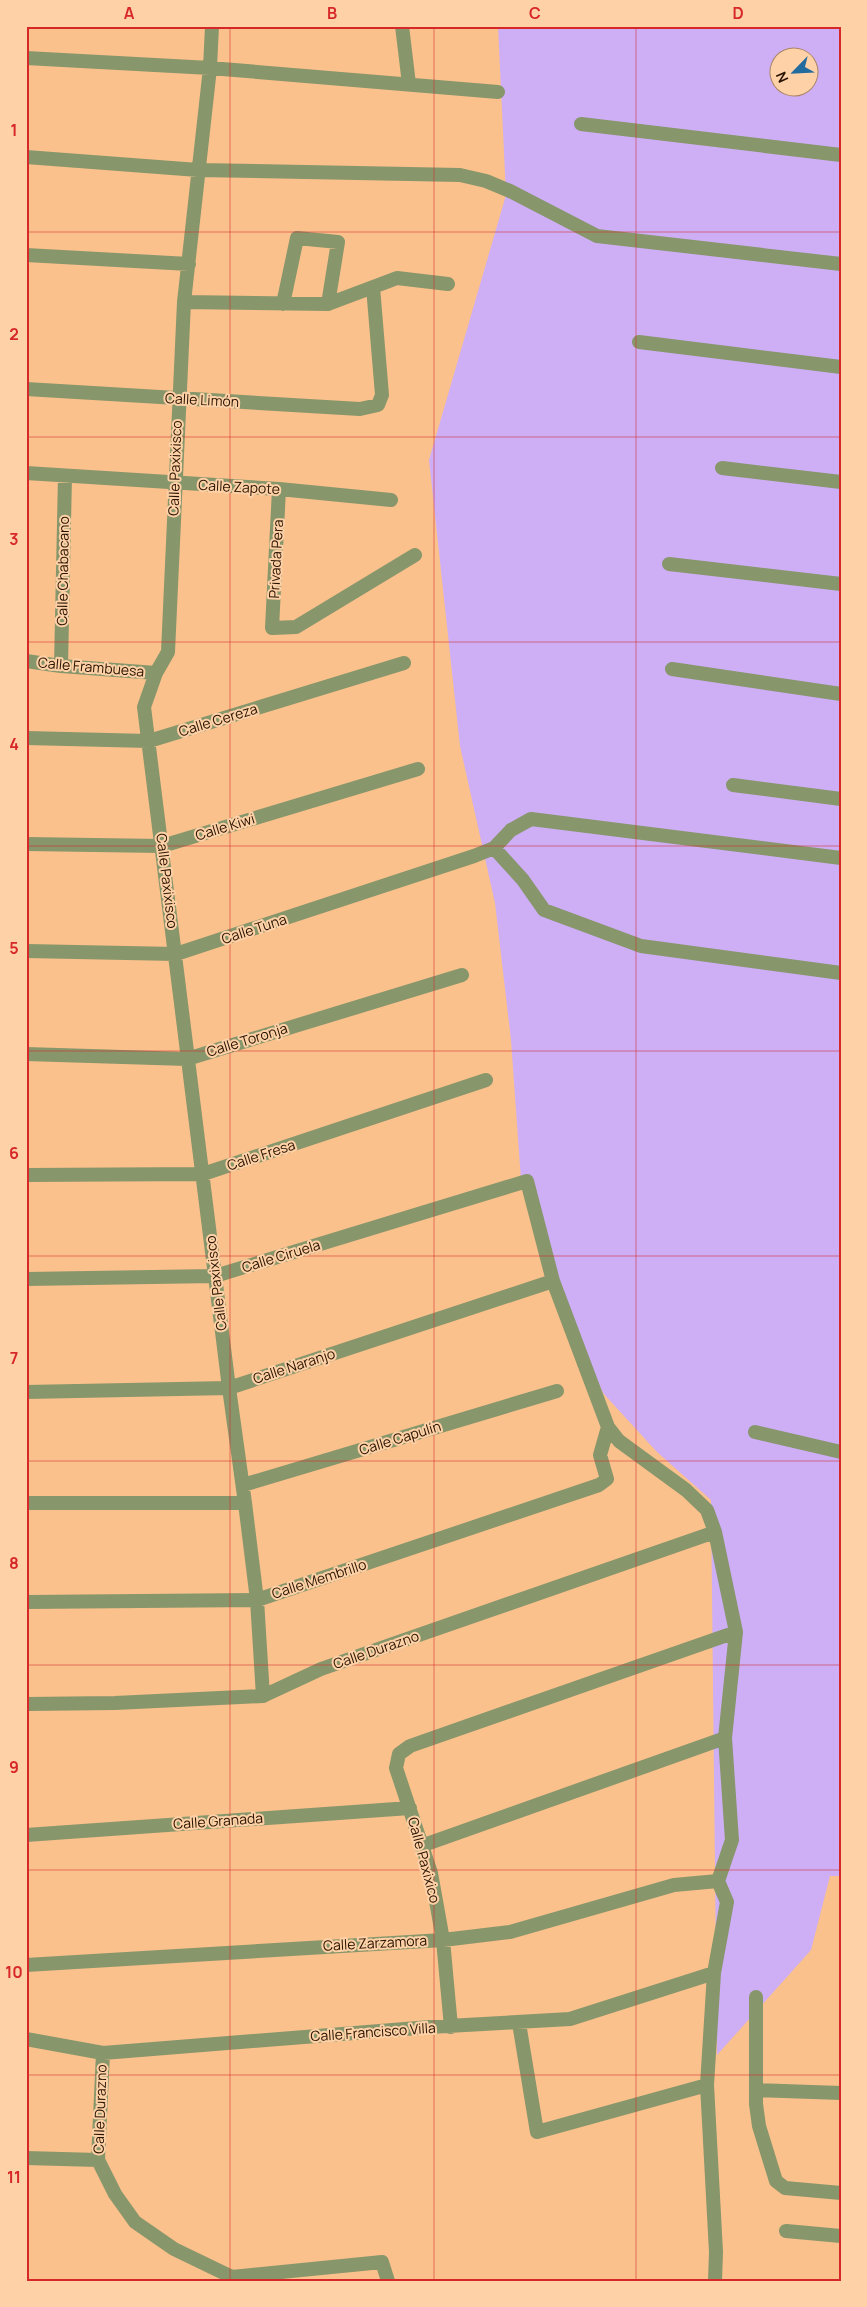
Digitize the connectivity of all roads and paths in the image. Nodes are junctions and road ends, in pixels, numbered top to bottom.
1 (212, 26) edge
2 (402, 26) edge
3 (26, 58) edge
4 (210, 68) junction
5 (408, 84) junction
6 (498, 92) dead end
7 (581, 124) dead end
8 (841, 156) edge
9 (26, 157) edge
10 (198, 170) junction
11 (26, 255) edge
12 (189, 264) junction
13 (841, 264) edge
14 (448, 284) dead end
15 (373, 287) junction
16 (184, 302) junction
17 (282, 304) junction
18 (328, 304) junction
19 (639, 342) dead end
20 (841, 367) edge
21 (26, 389) edge
22 (178, 399) junction
23 (722, 468) dead end
24 (26, 473) edge
25 (66, 476) junction
26 (841, 482) edge
27 (175, 483) junction
28 (279, 489) junction
29 (391, 500) dead end
30 (415, 556) dead end
31 (669, 564) dead end
32 (841, 584) edge
33 (26, 661) edge
34 (404, 663) dead end
35 (61, 666) junction
36 (672, 669) dead end
37 (156, 673) junction
38 (841, 694) edge
39 (26, 738) edge
40 (149, 741) junction
41 (418, 769) dead end
42 (734, 785) dead end
43 (841, 799) edge
44 (26, 844) edge
45 (162, 846) junction
46 (494, 848) junction
47 (841, 858) edge
48 (26, 951) edge
49 (176, 954) junction
50 (841, 973) edge
51 (462, 975) dead end
52 (26, 1054) edge
53 (187, 1059) junction
54 (486, 1080) dead end
55 (203, 1174) junction
56 (26, 1176) edge
57 (215, 1276) junction
58 (26, 1279) edge
59 (552, 1281) junction
60 (229, 1388) junction
61 (557, 1391) dead end
62 (26, 1392) edge
63 (608, 1427) junction
64 (756, 1432) dead end
65 (841, 1452) edge
66 (243, 1485) junction
67 (26, 1503) edge
68 (245, 1503) junction
69 (715, 1532) junction
70 (257, 1600) junction
71 (26, 1602) edge
72 (736, 1632) junction
73 (263, 1696) junction
74 (26, 1704) edge
75 (725, 1738) junction
76 (410, 1808) junction
77 (26, 1835) edge
78 (421, 1846) junction
79 (718, 1881) junction
80 (443, 1940) junction
81 (26, 1965) edge
82 (714, 1973) junction
83 (756, 1997) dead end
84 (519, 2023) junction
85 (452, 2027) junction
86 (26, 2039) edge
87 (102, 2053) junction
88 (707, 2085) junction
89 (756, 2090) junction
90 (841, 2093) edge
91 (26, 2158) edge
92 (98, 2160) junction
93 (841, 2193) edge
94 (786, 2231) dead end
95 (841, 2236) edge
96 (388, 2281) edge
97 (715, 2281) edge

1 - 4 street, Calle Paxixisco
2 - 5 street
3 - 4 street
4 - 5 street
4 - 10 street, Calle Paxixisco
5 - 6 street
7 - 8 street
9 - 10 street
10 - 12 street, Calle Paxixisco
10 - 13 street
11 - 12 street
12 - 16 street, Calle Paxixisco
14 - 15 street
15 - 18 street
15 - 22 street, Calle Limón
16 - 17 street
16 - 22 street, Calle Paxixisco
17 - 18 street
17 - 18 street
19 - 20 street
21 - 22 street, Calle Limón
22 - 27 street, Calle Paxixisco
23 - 26 street
24 - 25 street, Calle Zapote
25 - 27 street, Calle Zapote
25 - 35 street, Calle Chabacano
27 - 28 street, Calle Zapote
27 - 37 street, Calle Paxixisco
28 - 29 street, Calle Zapote
28 - 30 street, Privada Pera
31 - 32 street
33 - 35 street, Calle Frambuesa
34 - 40 street, Calle Cereza
35 - 37 street, Calle Frambuesa
36 - 38 street
37 - 40 street, Calle Paxixisco
39 - 40 street, Calle Cereza
40 - 45 street, Calle Paxixisco
41 - 45 street, Calle Kiwi
42 - 43 street
44 - 45 street, Calle Kiwi
45 - 49 street, Calle Paxixisco
46 - 47 street
46 - 49 street, Calle Tuna
46 - 50 street
48 - 49 street, Calle Tuna
49 - 53 street, Calle Paxixisco
51 - 53 street, Calle Toronja
52 - 53 street, Calle Toronja
53 - 55 street, Calle Paxixisco
54 - 55 street, Calle Fresa
55 - 56 street, Calle Fresa
55 - 57 street, Calle Paxixisco
57 - 58 street, Calle Ciruela
57 - 59 street, Calle Ciruela
57 - 60 street, Calle Paxixisco
59 - 60 street, Calle Naranjo
59 - 63 street
60 - 62 street, Calle Naranjo
60 - 66 street, Calle Paxixisco
61 - 66 street, Calle Capulín
63 - 69 street
63 - 70 street, Calle Membrillo
64 - 65 street
66 - 68 street, Calle Paxixisco
67 - 68 street
68 - 70 street, Calle Paxixisco
69 - 72 street
69 - 73 street, Calle Durazno
70 - 71 street, Calle Membrillo
70 - 73 street, Calle Paxixisco
72 - 75 street
72 - 76 street, Calle Paxixico
73 - 74 street, Calle Durazno
75 - 78 street
75 - 79 street
76 - 77 street, Calle Granada
76 - 78 street, Calle Paxixico
78 - 80 street, Calle Paxixico
79 - 80 street, Calle Zarzamora
79 - 82 street
80 - 81 street, Calle Zarzamora
80 - 85 street, Calle Paxixico
82 - 84 street, Calle Francisco Villa
82 - 88 street
83 - 89 street
84 - 85 street, Calle Francisco Villa
84 - 88 street
85 - 87 street, Calle Francisco Villa
86 - 87 street, Calle Francisco Villa
87 - 92 street, Calle Durazno
88 - 97 street
89 - 90 street
89 - 93 street
91 - 92 street
92 - 96 street, Calle Durazno
94 - 95 street

